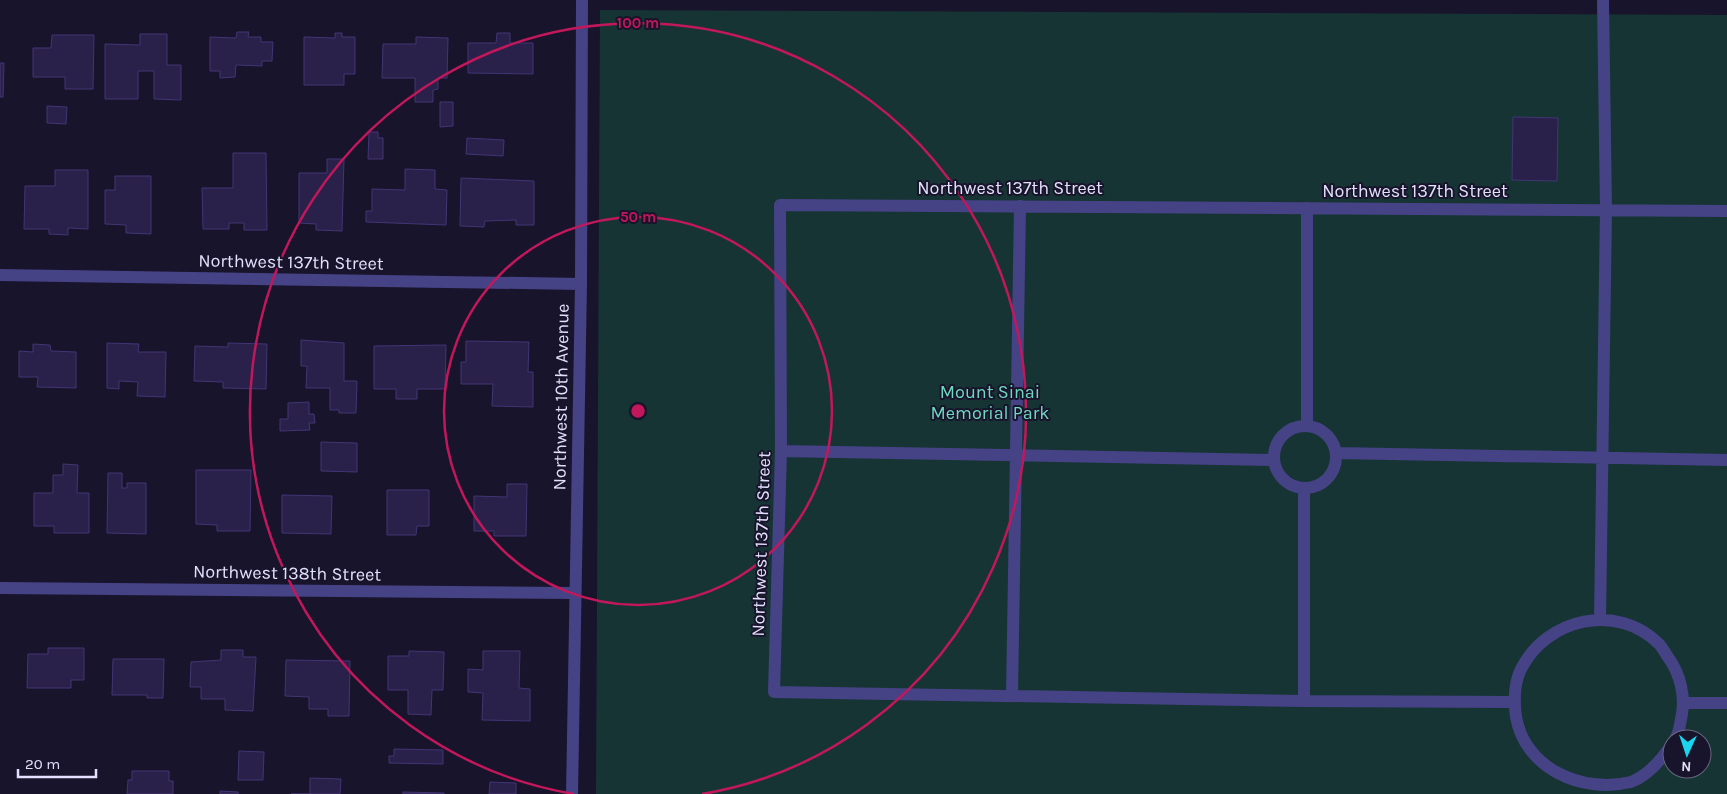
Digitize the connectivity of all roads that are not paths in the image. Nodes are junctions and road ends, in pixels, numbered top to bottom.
1 (582, 0) edge
2 (1603, 0) edge
3 (1020, 206) junction
4 (1308, 208) junction
5 (1606, 210) junction
6 (1727, 212) edge
7 (0, 275) edge
8 (581, 284) junction
9 (1307, 426) junction
10 (781, 451) junction
11 (1336, 453) junction
12 (1015, 455) junction
13 (1602, 458) junction
14 (1273, 460) junction
15 (1727, 460) edge
16 (1304, 488) junction
17 (0, 588) edge
18 (574, 593) junction
19 (1600, 619) junction
20 (1012, 696) junction
21 (1304, 701) junction
22 (1514, 702) junction
23 (1684, 703) junction
24 (1727, 703) edge
25 (1678, 729) edge
26 (1662, 759) edge
27 (1598, 791) edge
28 (572, 794) edge

1 - 8 street, Northwest 10th Avenue
2 - 5 street
3 - 4 street, Northwest 137th Street
3 - 10 street, Northwest 137th Street
3 - 12 street
4 - 5 street, Northwest 137th Street
4 - 9 street
5 - 6 street, Northwest 137th Street
5 - 13 street
7 - 8 street, Northwest 137th Street
8 - 18 street, Northwest 10th Avenue
9 - 11 street
9 - 14 street
10 - 12 street
10 - 20 street, Northwest 137th Street
11 - 13 street
11 - 16 street
12 - 14 street
12 - 20 street
13 - 15 street
13 - 19 street
14 - 16 street
16 - 21 street
17 - 18 street, Northwest 138th Street
18 - 28 street, Northwest 10th Avenue
19 - 22 street
19 - 23 street
20 - 21 street
21 - 22 street
22 - 27 street
23 - 24 street
23 - 25 street
26 - 27 street

